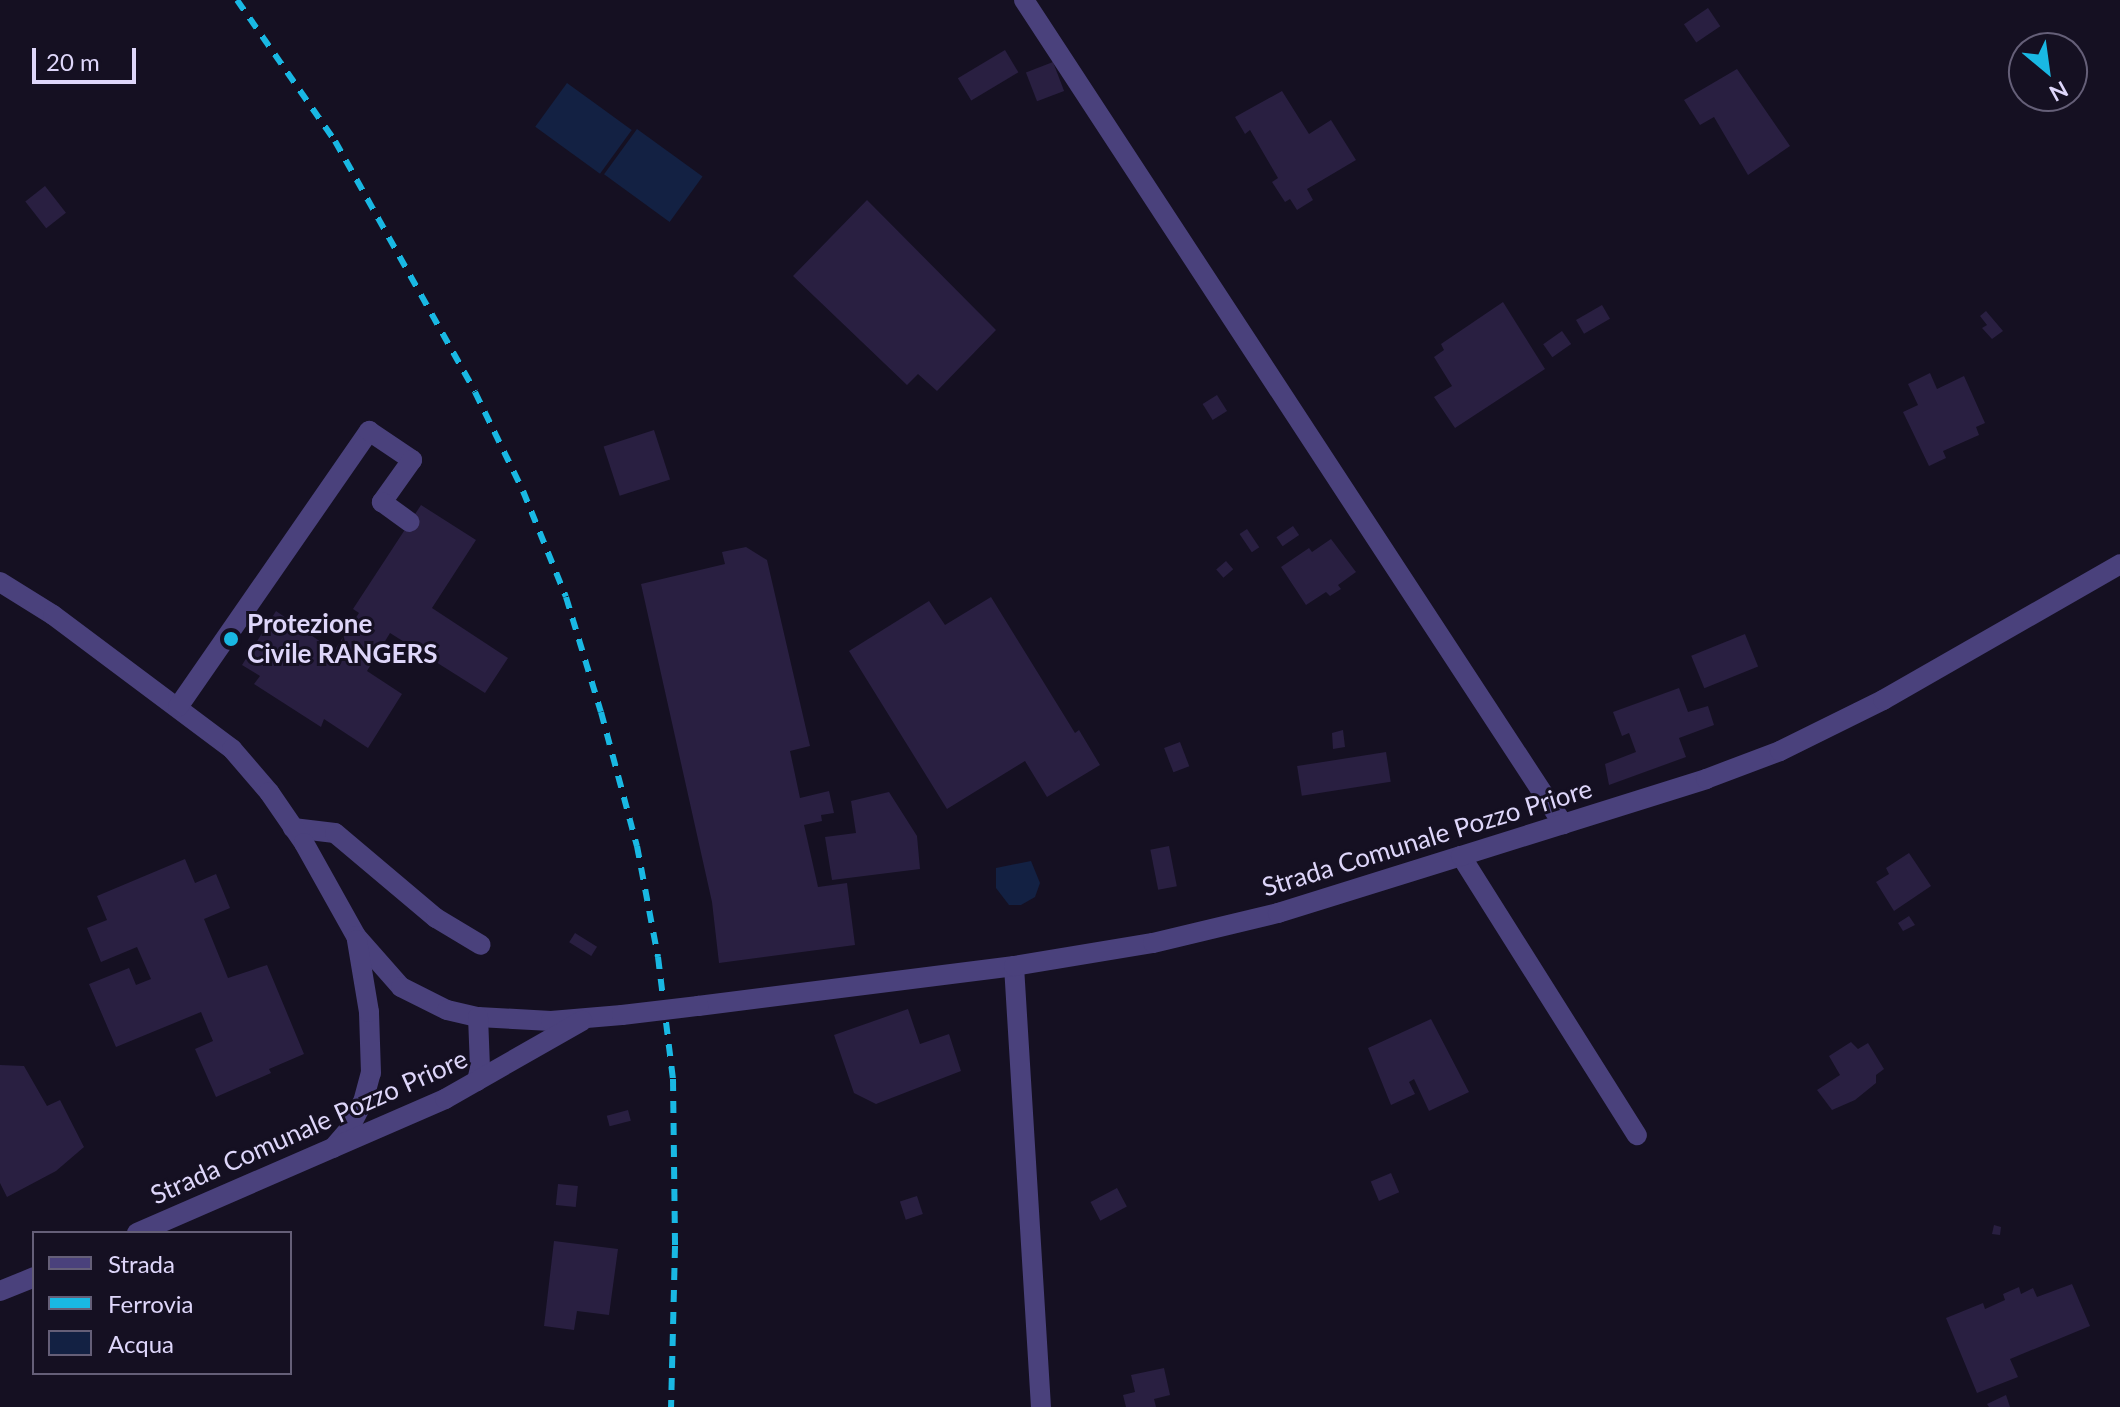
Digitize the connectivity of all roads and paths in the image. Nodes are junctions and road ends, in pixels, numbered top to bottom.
1 (1024, 0) edge
2 (410, 522) dead end
3 (2120, 564) edge
4 (0, 582) edge
5 (178, 707) junction
6 (1563, 824) junction
7 (293, 828) junction
8 (1461, 856) junction
9 (356, 936) junction
10 (481, 945) dead end
11 (1014, 966) junction
12 (478, 1017) junction
13 (585, 1018) junction
14 (477, 1081) junction
15 (1637, 1135) dead end
16 (332, 1150) junction
17 (142, 1231) edge
18 (32, 1278) edge
19 (0, 1291) edge
20 (1041, 1407) edge

1 - 6 street
2 - 5 street
3 - 6 street, Strada Comunale Pozzo Priore
4 - 5 street
5 - 7 street
6 - 8 street, Strada Comunale Pozzo Priore
7 - 9 street
7 - 10 street
8 - 11 street, Strada Comunale Pozzo Priore
8 - 15 street
9 - 12 street, Strada Comunale Pozzo Priore
9 - 16 street
11 - 13 street, Strada Comunale Pozzo Priore, bridge
11 - 20 street
12 - 13 street, Strada Comunale Pozzo Priore
12 - 14 street
13 - 14 street, Strada Comunale Pozzo Priore
14 - 16 street, Strada Comunale Pozzo Priore
16 - 17 street, Strada Comunale Pozzo Priore
18 - 19 street

